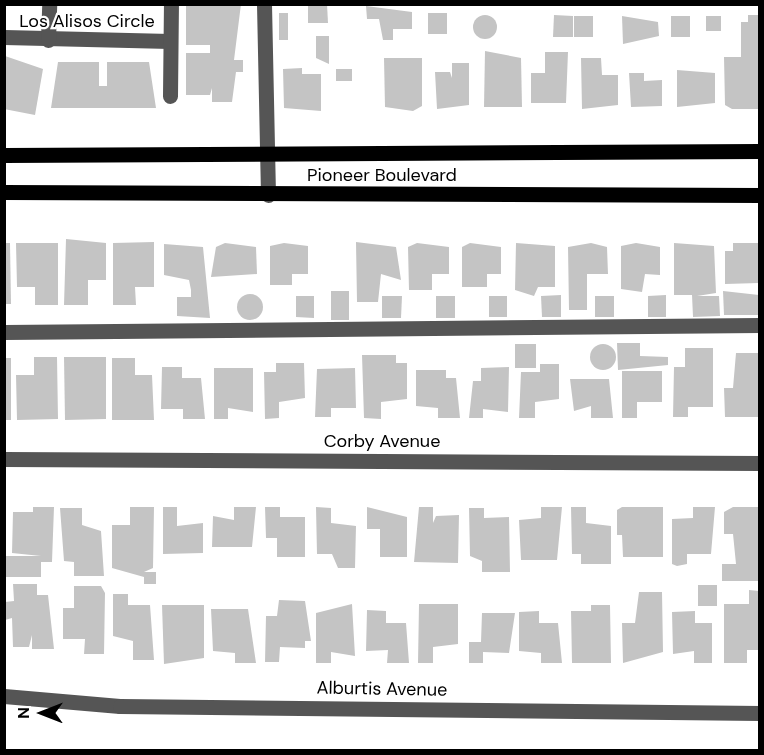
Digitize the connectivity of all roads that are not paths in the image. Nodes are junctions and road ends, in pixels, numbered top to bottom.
1 (49, 4) edge
2 (171, 4) edge
3 (264, 4) edge
4 (4, 37) edge
5 (48, 40) junction
6 (170, 41) junction
7 (170, 96) dead end
8 (759, 152) edge
9 (266, 154) junction
10 (4, 155) edge
11 (4, 192) edge
12 (268, 195) junction
13 (759, 195) edge
14 (759, 325) edge
15 (4, 332) edge
16 (4, 459) edge
17 (759, 462) edge
18 (4, 696) edge
19 (759, 713) edge

1 - 5 street
2 - 6 street, Los Alisos Circle
3 - 9 street
4 - 5 street, Los Alisos Circle
5 - 6 street, Los Alisos Circle
6 - 7 street, Los Alisos Circle
8 - 9 main road, Pioneer Boulevard
9 - 10 main road, Pioneer Boulevard
9 - 12 street
11 - 12 main road, Pioneer Boulevard
12 - 13 main road, Pioneer Boulevard
14 - 15 street
16 - 17 street, Corby Avenue
18 - 19 street, Alburtis Avenue

